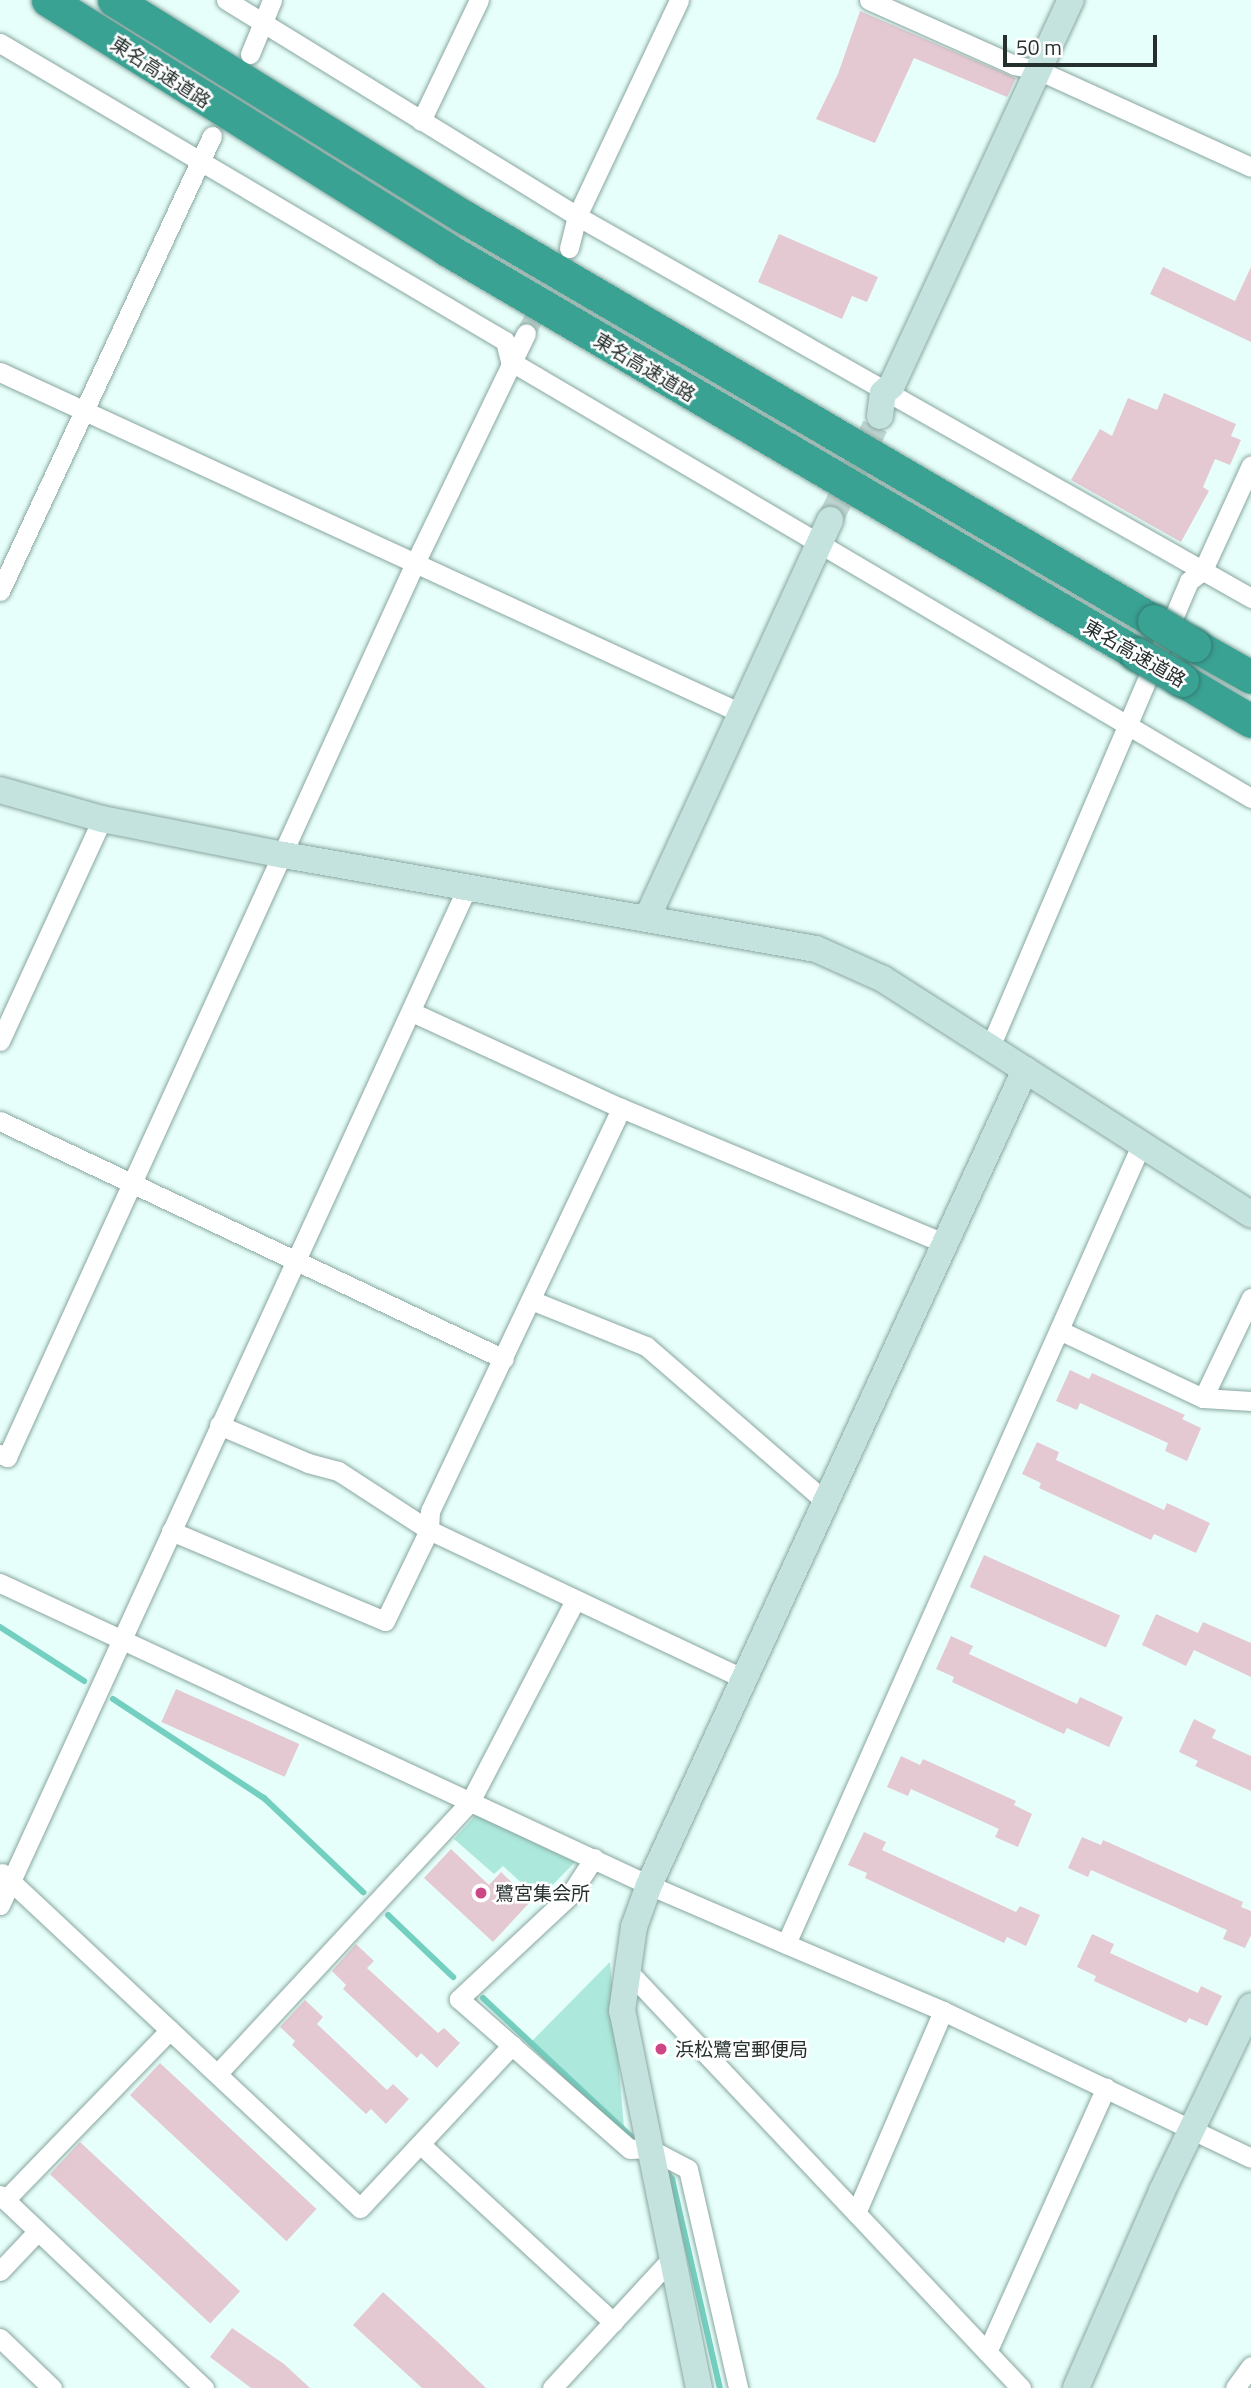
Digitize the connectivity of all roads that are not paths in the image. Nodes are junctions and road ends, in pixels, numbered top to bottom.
1 (48, 0) edge
2 (114, 0) edge
3 (226, 0) edge
4 (272, 0) edge
5 (479, 0) edge
6 (679, 0) edge
7 (869, 0) edge
8 (1071, 0) edge
9 (261, 22) junction
10 (0, 43) edge
11 (250, 54) dead end
12 (1038, 69) junction
13 (421, 121) junction
14 (212, 136) dead end
15 (202, 158) junction
16 (1251, 167) edge
17 (577, 216) junction
18 (569, 248) tunnel mouth
19 (526, 333) tunnel mouth
20 (510, 361) junction
21 (0, 372) edge
22 (882, 405) junction
23 (83, 411) junction
24 (1251, 466) edge
25 (830, 520) tunnel mouth
26 (815, 545) junction
27 (415, 563) junction
28 (1203, 570) junction
29 (0, 591) edge
30 (1251, 598) edge
31 (1251, 677) edge
32 (741, 713) junction
33 (1251, 721) edge
34 (1126, 724) junction
35 (0, 790) edge
36 (1251, 798) edge
37 (102, 819) junction
38 (284, 855) junction
39 (467, 888) junction
40 (648, 916) junction
41 (412, 1012) junction
42 (0, 1041) edge
43 (990, 1047) junction
44 (1026, 1070) junction
45 (621, 1108) junction
46 (0, 1121) edge
47 (1141, 1145) junction
48 (131, 1182) junction
49 (1251, 1214) edge
50 (946, 1244) junction
51 (294, 1259) junction
52 (1251, 1298) edge
53 (531, 1300) junction
54 (1061, 1331) junction
55 (504, 1359) junction
56 (1203, 1398) junction
57 (1251, 1401) edge
58 (219, 1425) junction
59 (0, 1454) edge
60 (826, 1502) junction
61 (429, 1530) junction
62 (171, 1531) junction
63 (0, 1583) edge
64 (573, 1602) junction
65 (120, 1639) junction
66 (744, 1679) junction
67 (470, 1802) junction
68 (594, 1858) junction
69 (5, 1876) edge
70 (649, 1885) junction
71 (0, 1905) edge
72 (786, 1944) junction
73 (626, 1969) junction
74 (1251, 2006) edge
75 (943, 2011) junction
76 (170, 2030) junction
77 (512, 2045) junction
78 (218, 2073) junction
79 (1106, 2087) junction
80 (1191, 2130) junction
81 (420, 2144) junction
82 (644, 2149) junction
83 (1251, 2158) edge
84 (3, 2198) edge
85 (856, 2213) junction
86 (37, 2232) junction
87 (670, 2260) junction
88 (0, 2271) edge
89 (613, 2322) junction
90 (0, 2339) edge
91 (987, 2352) junction
92 (1251, 2366) edge
93 (182, 2379) edge
94 (52, 2388) edge
95 (204, 2388) edge
96 (552, 2388) edge
97 (699, 2388) edge
98 (738, 2388) edge
99 (1021, 2388) edge
100 (1076, 2388) edge
101 (1235, 2388) edge

1 - 33 highway, 東名高速道路, bridge
2 - 31 highway, 東名高速道路, bridge
3 - 9 street
4 - 9 street
5 - 13 street
6 - 17 street
7 - 12 street
8 - 12 street
9 - 11 street
9 - 13 street
10 - 15 street
12 - 16 street
12 - 22 street
13 - 17 street
14 - 15 street
15 - 20 street
15 - 23 street
17 - 18 street
17 - 22 street
19 - 20 street
20 - 26 street
20 - 27 street
21 - 23 street
22 - 28 street
23 - 27 street
23 - 29 street
24 - 28 street
25 - 26 street
26 - 32 street
26 - 34 street
27 - 32 street
27 - 38 street
28 - 30 street
28 - 34 street
32 - 40 street
34 - 36 street
34 - 43 street
35 - 37 street
37 - 38 street
37 - 42 street
38 - 39 street
38 - 48 street
39 - 40 street
39 - 41 street
40 - 43 street
41 - 45 street
41 - 51 street
43 - 44 street
44 - 47 street
44 - 50 street
45 - 50 street
45 - 53 street
46 - 48 street
47 - 49 street
47 - 54 street
48 - 51 street
48 - 59 street
50 - 60 street
51 - 55 street
51 - 58 street
52 - 56 street
53 - 55 street
53 - 60 street
54 - 56 street
54 - 72 street
55 - 61 street
56 - 57 street
58 - 61 street
58 - 62 street
60 - 66 street
61 - 62 street
61 - 64 street
62 - 65 street
63 - 65 street
64 - 66 street
64 - 67 street
65 - 67 street
65 - 69 street
66 - 70 street
67 - 68 street
67 - 78 street
68 - 70 street
68 - 77 street
69 - 71 street
69 - 76 street
70 - 72 street
70 - 73 street
72 - 75 street
73 - 82 street
73 - 85 street
74 - 80 street
75 - 79 street
75 - 85 street
76 - 78 street
76 - 84 street
77 - 81 street
77 - 82 street
78 - 81 street
79 - 80 street
79 - 91 street
80 - 83 street
80 - 100 street
81 - 89 street
82 - 87 street
82 - 98 street
84 - 86 street
85 - 91 street
86 - 88 street
86 - 93 street
87 - 89 street
87 - 97 street
89 - 96 street
90 - 94 street
91 - 99 street
92 - 101 street
93 - 95 street

